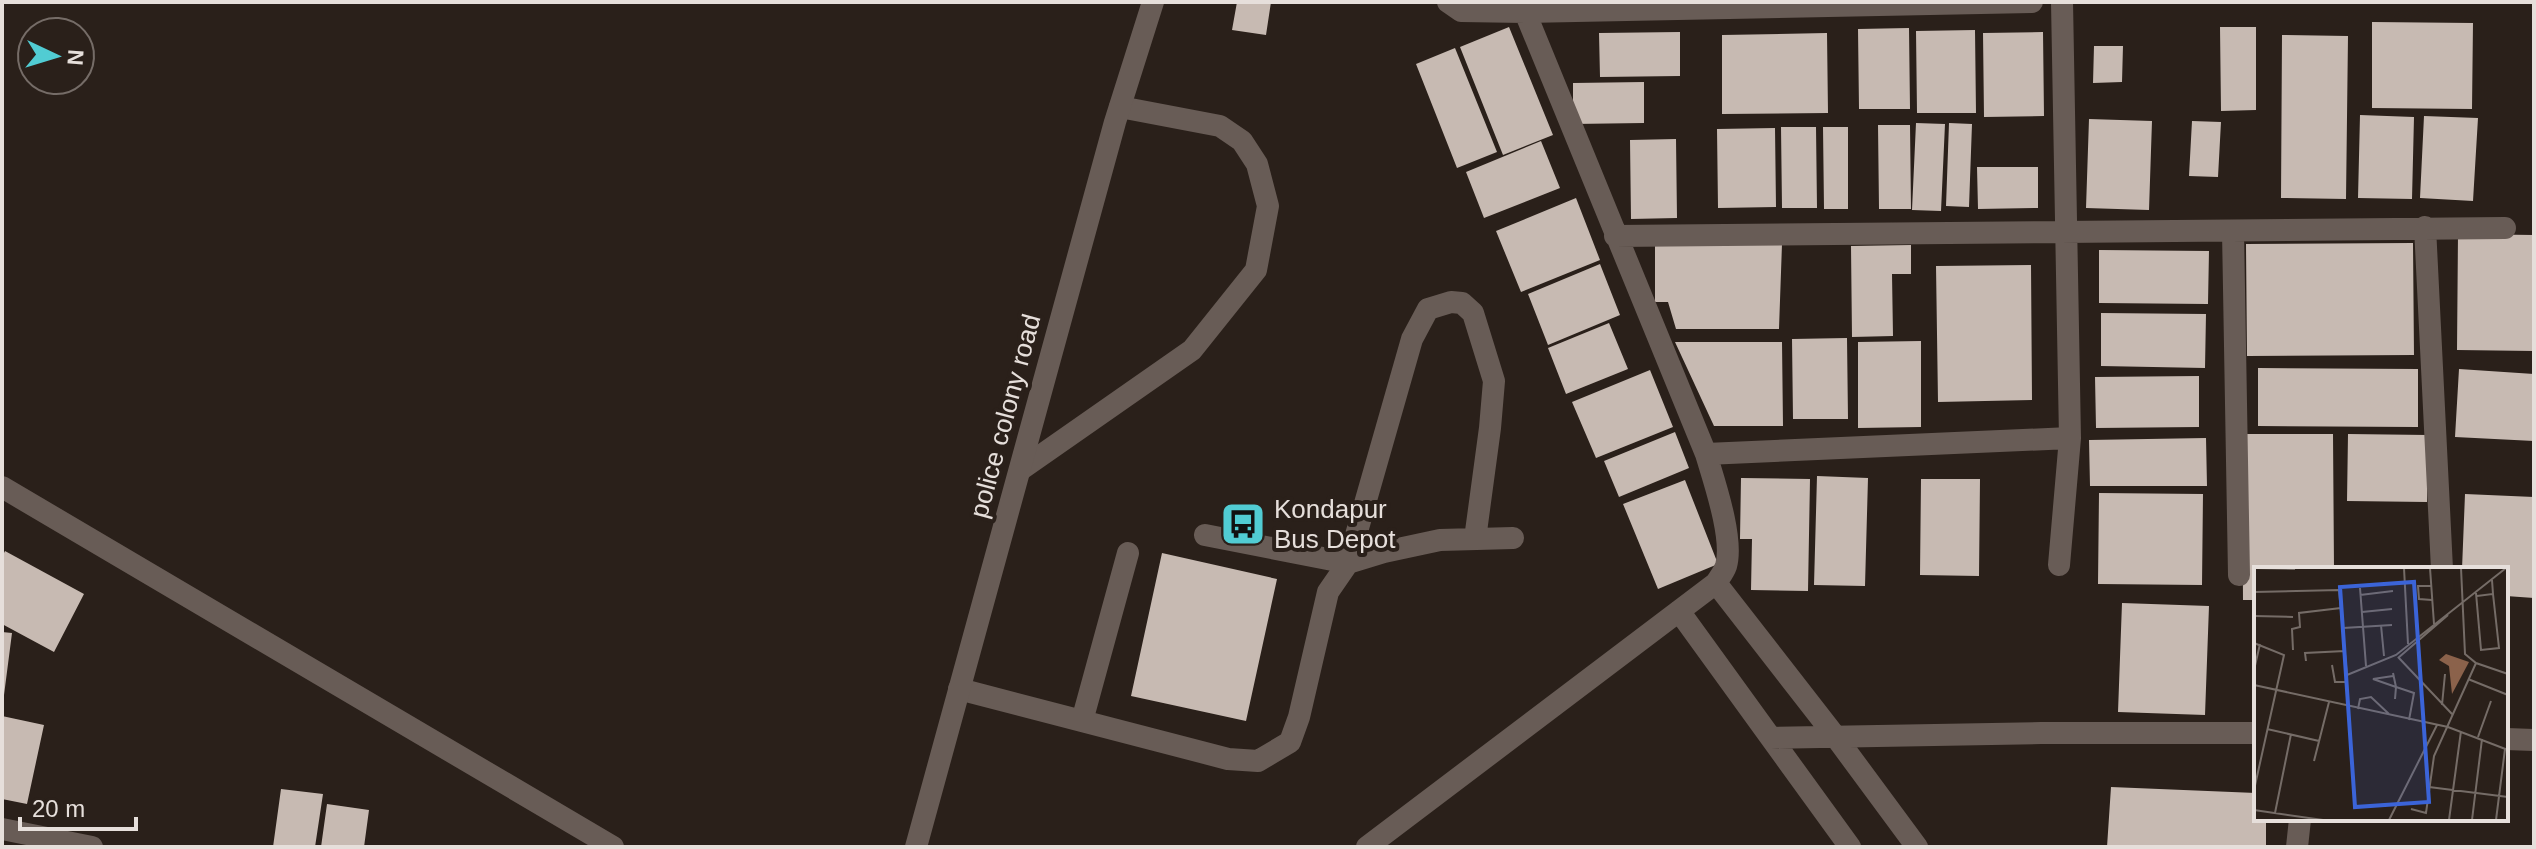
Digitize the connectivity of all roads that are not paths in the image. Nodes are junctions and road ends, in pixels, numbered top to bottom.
1 (1153, 2) edge
2 (1448, 2) edge
3 (2032, 2) edge
4 (2062, 2) edge
5 (1801, 5) edge
6 (1525, 12) junction
7 (1120, 107) junction
8 (2425, 227) junction
9 (2505, 228) dead end
10 (2233, 231) junction
11 (2067, 232) junction
12 (1615, 236) junction
13 (2070, 438) junction
14 (1706, 454) junction
15 (1020, 470) junction
16 (2, 487) edge
17 (1205, 535) dead end
18 (1513, 538) dead end
19 (1475, 539) junction
20 (1128, 553) dead end
21 (1348, 563) junction
22 (2059, 565) dead end
23 (2442, 567) edge
24 (2239, 575) dead end
25 (1716, 583) junction
26 (1679, 611) junction
27 (959, 689) junction
28 (1082, 721) junction
29 (2254, 733) edge
30 (1835, 736) junction
31 (1771, 738) junction
32 (2508, 739) edge
33 (2534, 740) edge
34 (2300, 821) edge
35 (2, 829) edge
36 (92, 847) edge
37 (613, 847) edge
38 (916, 847) edge
39 (1367, 847) edge
40 (1850, 847) edge
41 (1917, 847) edge
42 (2297, 847) edge

1 - 7 street, police colony road
2 - 6 street
3 - 5 street
4 - 11 street
5 - 6 street
6 - 12 street
7 - 15 street, police colony road
7 - 15 street
8 - 9 street
8 - 10 street
8 - 23 street
10 - 11 street
10 - 24 street
11 - 12 street
11 - 13 street
12 - 14 street
13 - 14 street
13 - 22 street
14 - 25 street
15 - 27 street, police colony road
16 - 37 street
17 - 21 street
18 - 19 street
19 - 21 street
19 - 21 street
20 - 28 street
21 - 28 street
25 - 26 street
25 - 30 street
26 - 31 street
26 - 39 street
27 - 28 street
27 - 38 street, police colony road
29 - 30 street
30 - 31 street
30 - 41 street
31 - 40 street
32 - 33 street
34 - 42 street
35 - 36 street

